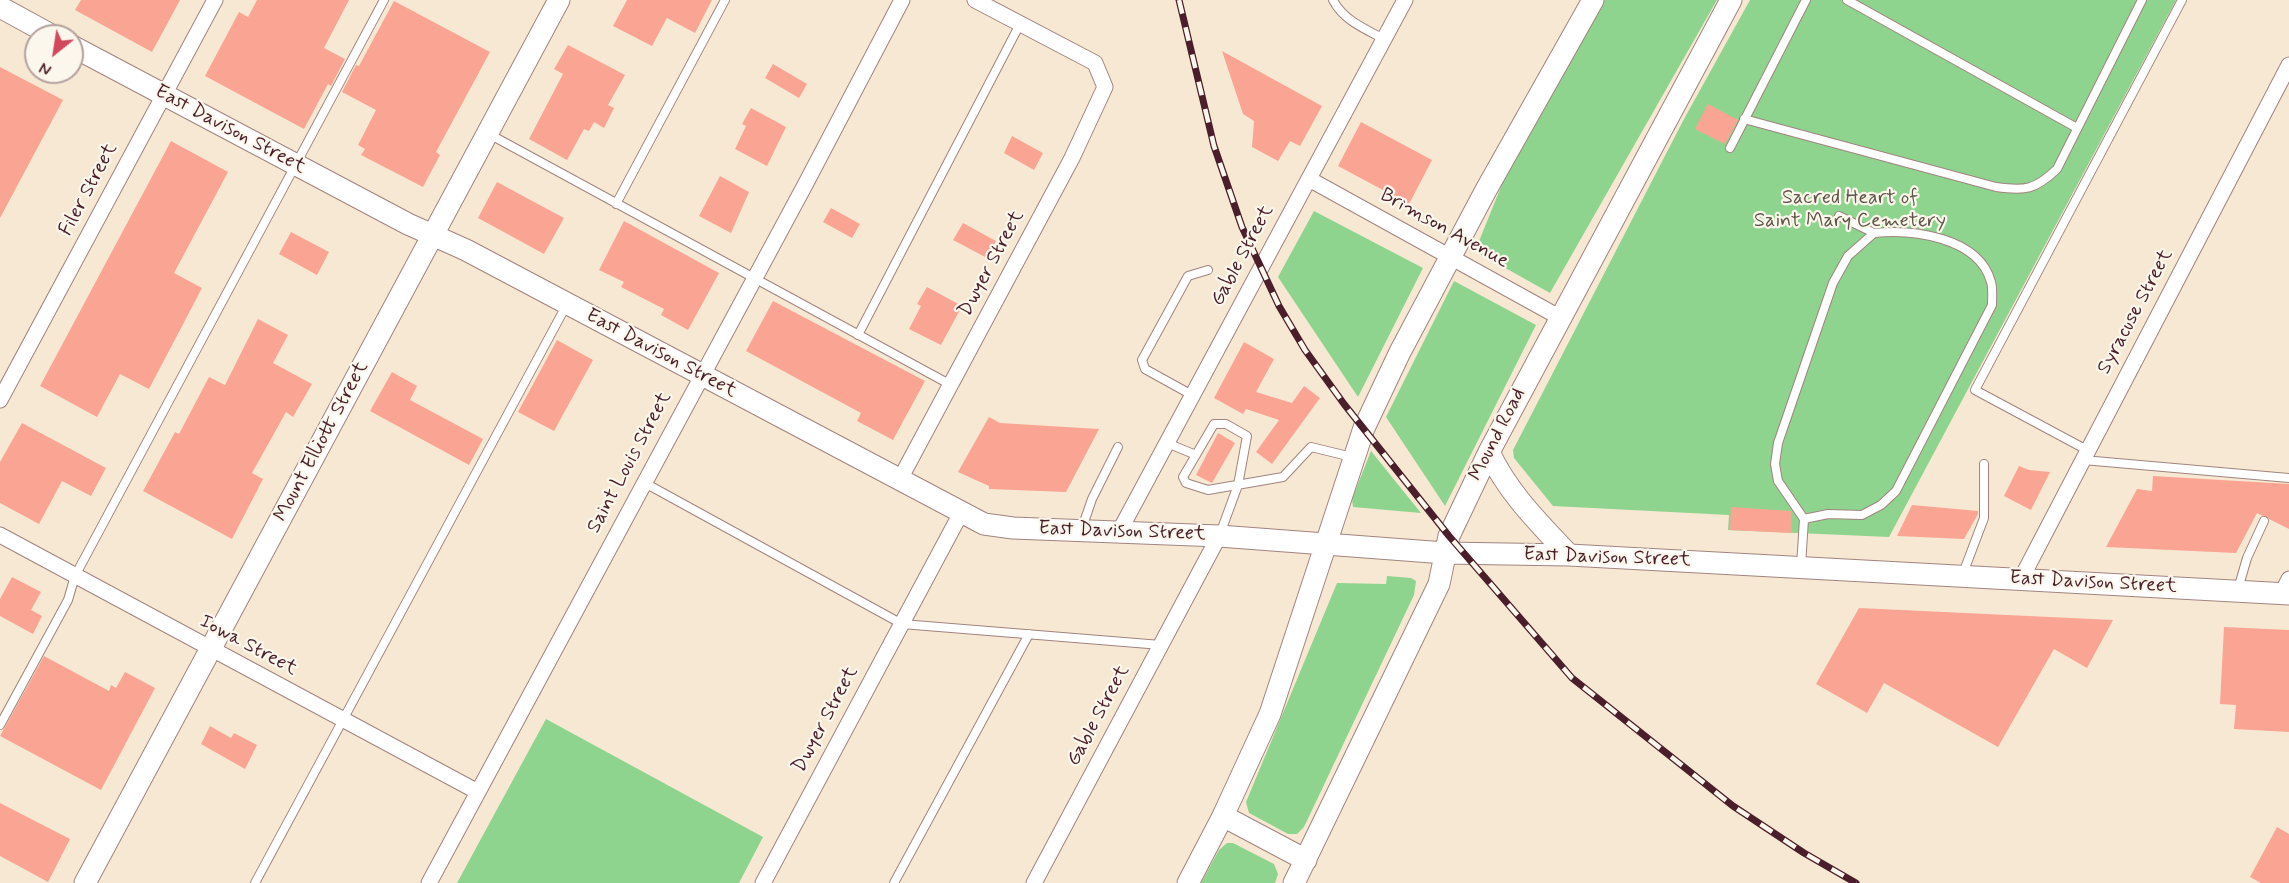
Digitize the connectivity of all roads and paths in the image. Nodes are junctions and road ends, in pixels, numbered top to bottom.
1 (215, 0) edge
2 (384, 0) edge
3 (559, 0) edge
4 (725, 0) edge
5 (902, 0) edge
6 (975, 0) edge
7 (1333, 0) edge
8 (1404, 0) edge
9 (1593, 0) edge
10 (1731, 0) edge
11 (1806, 0) edge
12 (1847, 0) edge
13 (2142, 0) edge
14 (2182, 0) edge
15 (0, 8) edge
16 (30, 24) edge
17 (1020, 24) junction
18 (1384, 39) junction
19 (84, 52) edge
20 (2289, 65) edge
21 (164, 95) junction
22 (1744, 119) junction
23 (2077, 128) junction
24 (487, 133) junction
25 (1730, 148) dead end
26 (294, 164) junction
27 (1309, 179) junction
28 (616, 204) junction
29 (1839, 216) dead end
30 (1874, 233) junction
31 (432, 235) junction
32 (1452, 258) junction
33 (1208, 270) dead end
34 (754, 278) junction
35 (568, 304) junction
36 (1559, 317) junction
37 (858, 335) junction
38 (701, 375) junction
39 (951, 385) junction
40 (1192, 395) junction
41 (0, 400) edge
42 (1167, 442) junction
43 (1118, 447) dead end
44 (1489, 452) junction
45 (1196, 455) junction
46 (2085, 455) junction
47 (1354, 457) junction
48 (1984, 464) dead end
49 (2289, 478) edge
50 (900, 481) junction
51 (643, 482) junction
52 (1238, 484) junction
53 (961, 513) junction
54 (1804, 519) junction
55 (2264, 521) dead end
56 (1081, 531) junction
57 (1119, 532) junction
58 (0, 535) edge
59 (1219, 536) junction
60 (1325, 544) junction
61 (1445, 553) junction
62 (1569, 555) junction
63 (1801, 567) junction
64 (75, 576) junction
65 (1962, 576) junction
66 (2020, 579) junction
67 (2286, 589) edge
68 (2238, 591) junction
69 (902, 624) junction
70 (1029, 634) junction
71 (1161, 645) junction
72 (211, 650) junction
73 (342, 720) junction
74 (0, 725) edge
75 (478, 792) junction
76 (1223, 816) junction
77 (1306, 860) junction
78 (85, 883) edge
79 (255, 883) edge
80 (429, 883) edge
81 (763, 883) edge
82 (894, 883) edge
83 (1034, 883) edge
84 (1188, 883) edge
85 (1294, 883) edge

1 - 21 street, Filer Street
2 - 26 lane
3 - 24 main road, Mount Elliott Street
4 - 28 lane
5 - 34 street, Saint Louis Street
6 - 17 street
7 - 18 lane
8 - 18 street, Gable Street
9 - 32 main road
10 - 36 main road, Mound Road
11 - 22 lane
12 - 23 lane
13 - 23 lane
14 - 46 lane
15 - 16 main road
17 - 37 lane
17 - 39 street, Dwyer Street
18 - 27 street, Gable Street
19 - 21 main road, East Davison Street
20 - 46 street, Syracuse Street
21 - 26 main road, East Davison Street
21 - 41 street, Filer Street
22 - 23 lane
22 - 25 lane
24 - 28 lane
24 - 31 main road, Mount Elliott Street
26 - 31 main road, East Davison Street
26 - 64 lane
27 - 32 street, Brimson Avenue
27 - 40 street, Gable Street
28 - 34 lane
29 - 30 lane
30 - 54 lane
30 - 54 lane
31 - 35 main road, East Davison Street
31 - 72 main road, Mount Elliott Street
32 - 36 street, Brimson Avenue
32 - 47 main road
33 - 40 lane
34 - 37 lane
34 - 38 street, Saint Louis Street
35 - 38 main road, East Davison Street
35 - 73 lane
36 - 44 main road, Mound Road
37 - 39 lane
38 - 50 main road, East Davison Street
38 - 51 street, Saint Louis Street
39 - 50 street, Dwyer Street
40 - 42 street, Gable Street
42 - 45 lane
42 - 57 street, Gable Street
43 - 56 lane
44 - 61 main road, Mound Road
44 - 62 main road
45 - 52 lane
45 - 52 lane
46 - 49 lane
46 - 66 street, Syracuse Street
47 - 52 lane
47 - 60 main road
48 - 65 lane
50 - 53 main road, East Davison Street
51 - 69 lane
51 - 75 street, Saint Louis Street
52 - 59 lane
53 - 56 main road, East Davison Street
53 - 69 street, Dwyer Street
54 - 63 lane
55 - 68 lane
56 - 57 main road, East Davison Street
57 - 59 main road, East Davison Street
58 - 64 street, Iowa Street
59 - 60 main road, East Davison Street
59 - 71 street, Gable Street
60 - 61 main road, East Davison Street
60 - 76 main road
61 - 62 main road, East Davison Street
61 - 77 main road, Mound Road
62 - 63 main road, East Davison Street
63 - 65 main road, East Davison Street
64 - 72 street, Iowa Street
64 - 74 lane
65 - 66 main road, East Davison Street
66 - 68 main road, East Davison Street
67 - 68 main road, East Davison Street
69 - 70 lane
69 - 81 street, Dwyer Street
70 - 71 lane
70 - 82 lane
71 - 83 street, Gable Street
72 - 73 street, Iowa Street
72 - 78 main road, Mount Elliott Street
73 - 75 street, Iowa Street
73 - 79 lane
75 - 80 street, Saint Louis Street
76 - 77 main road
76 - 84 main road
77 - 85 main road, Mound Road

